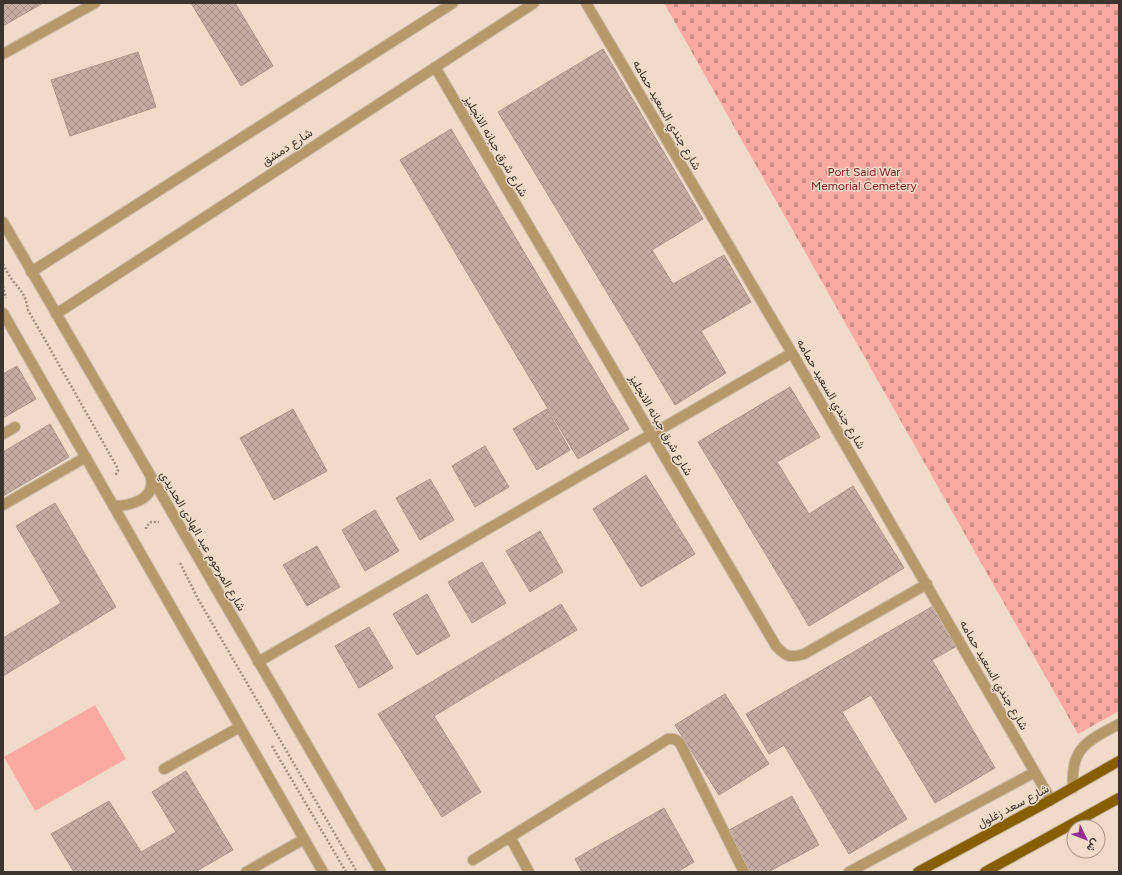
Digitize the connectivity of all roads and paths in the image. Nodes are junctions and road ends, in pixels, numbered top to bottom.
1 (95, 3) edge
2 (453, 3) edge
3 (534, 3) edge
4 (586, 3) edge
5 (443, 6) edge
6 (77, 7) edge
7 (3, 54) edge
8 (435, 67) junction
9 (3, 222) edge
10 (3, 264) edge
11 (31, 272) junction
12 (56, 314) junction
13 (5, 320) edge
14 (792, 353) junction
15 (15, 427) dead end
16 (3, 434) edge
17 (651, 435) junction
18 (86, 457) junction
19 (110, 471) dead end
20 (151, 478) junction
21 (3, 505) edge
22 (113, 506) junction
23 (163, 528) dead end
24 (147, 534) dead end
25 (177, 556) dead end
26 (927, 584) junction
27 (258, 662) junction
28 (1119, 724) edge
29 (240, 727) junction
30 (269, 741) dead end
31 (1119, 761) edge
32 (164, 769) dead end
33 (1035, 772) junction
34 (1073, 788) junction
35 (1119, 798) edge
36 (1051, 800) junction
37 (510, 837) junction
38 (304, 839) junction
39 (473, 860) dead end
40 (246, 872) edge
41 (323, 872) edge
42 (346, 872) edge
43 (357, 872) edge
44 (381, 872) edge
45 (529, 872) edge
46 (744, 872) edge
47 (849, 872) edge
48 (918, 872) edge
49 (985, 872) edge

1 - 6 street
2 - 5 street
3 - 8 street, شارع دمشق
4 - 14 street, شارع جندي السعيد حمامه
5 - 11 street
6 - 7 street
8 - 12 street, شارع دمشق
8 - 17 street, شارع شرق جبانه الانجليز
9 - 11 street, شارع المرحوم عبد الهادى الحديدي
10 - 19 path
11 - 12 street, شارع المرحوم عبد الهادى الحديدي
12 - 20 street, شارع المرحوم عبد الهادى الحديدي
13 - 18 street
14 - 17 street
14 - 26 street, شارع جندي السعيد حمامه
15 - 16 street
17 - 26 street, شارع شرق جبانه الانجليز
17 - 27 street
18 - 21 street
18 - 22 street
20 - 22 street
20 - 27 street, شارع المرحوم عبد الهادى الحديدي
22 - 29 street
23 - 24 path
25 - 43 path
26 - 33 street, شارع جندي السعيد حمامه
27 - 44 street, شارع المرحوم عبد الهادى الحديدي
28 - 34 street
29 - 32 street
29 - 38 street
30 - 42 path
31 - 34 main road, شارع سعد زغلول
33 - 36 street, شارع جندي السعيد حمامه
33 - 47 street
34 - 36 main road, شارع سعد زغلول
35 - 49 main road
36 - 48 main road, شارع سعد زغلول
37 - 39 street
37 - 45 street
37 - 46 street
38 - 40 street
38 - 41 street

